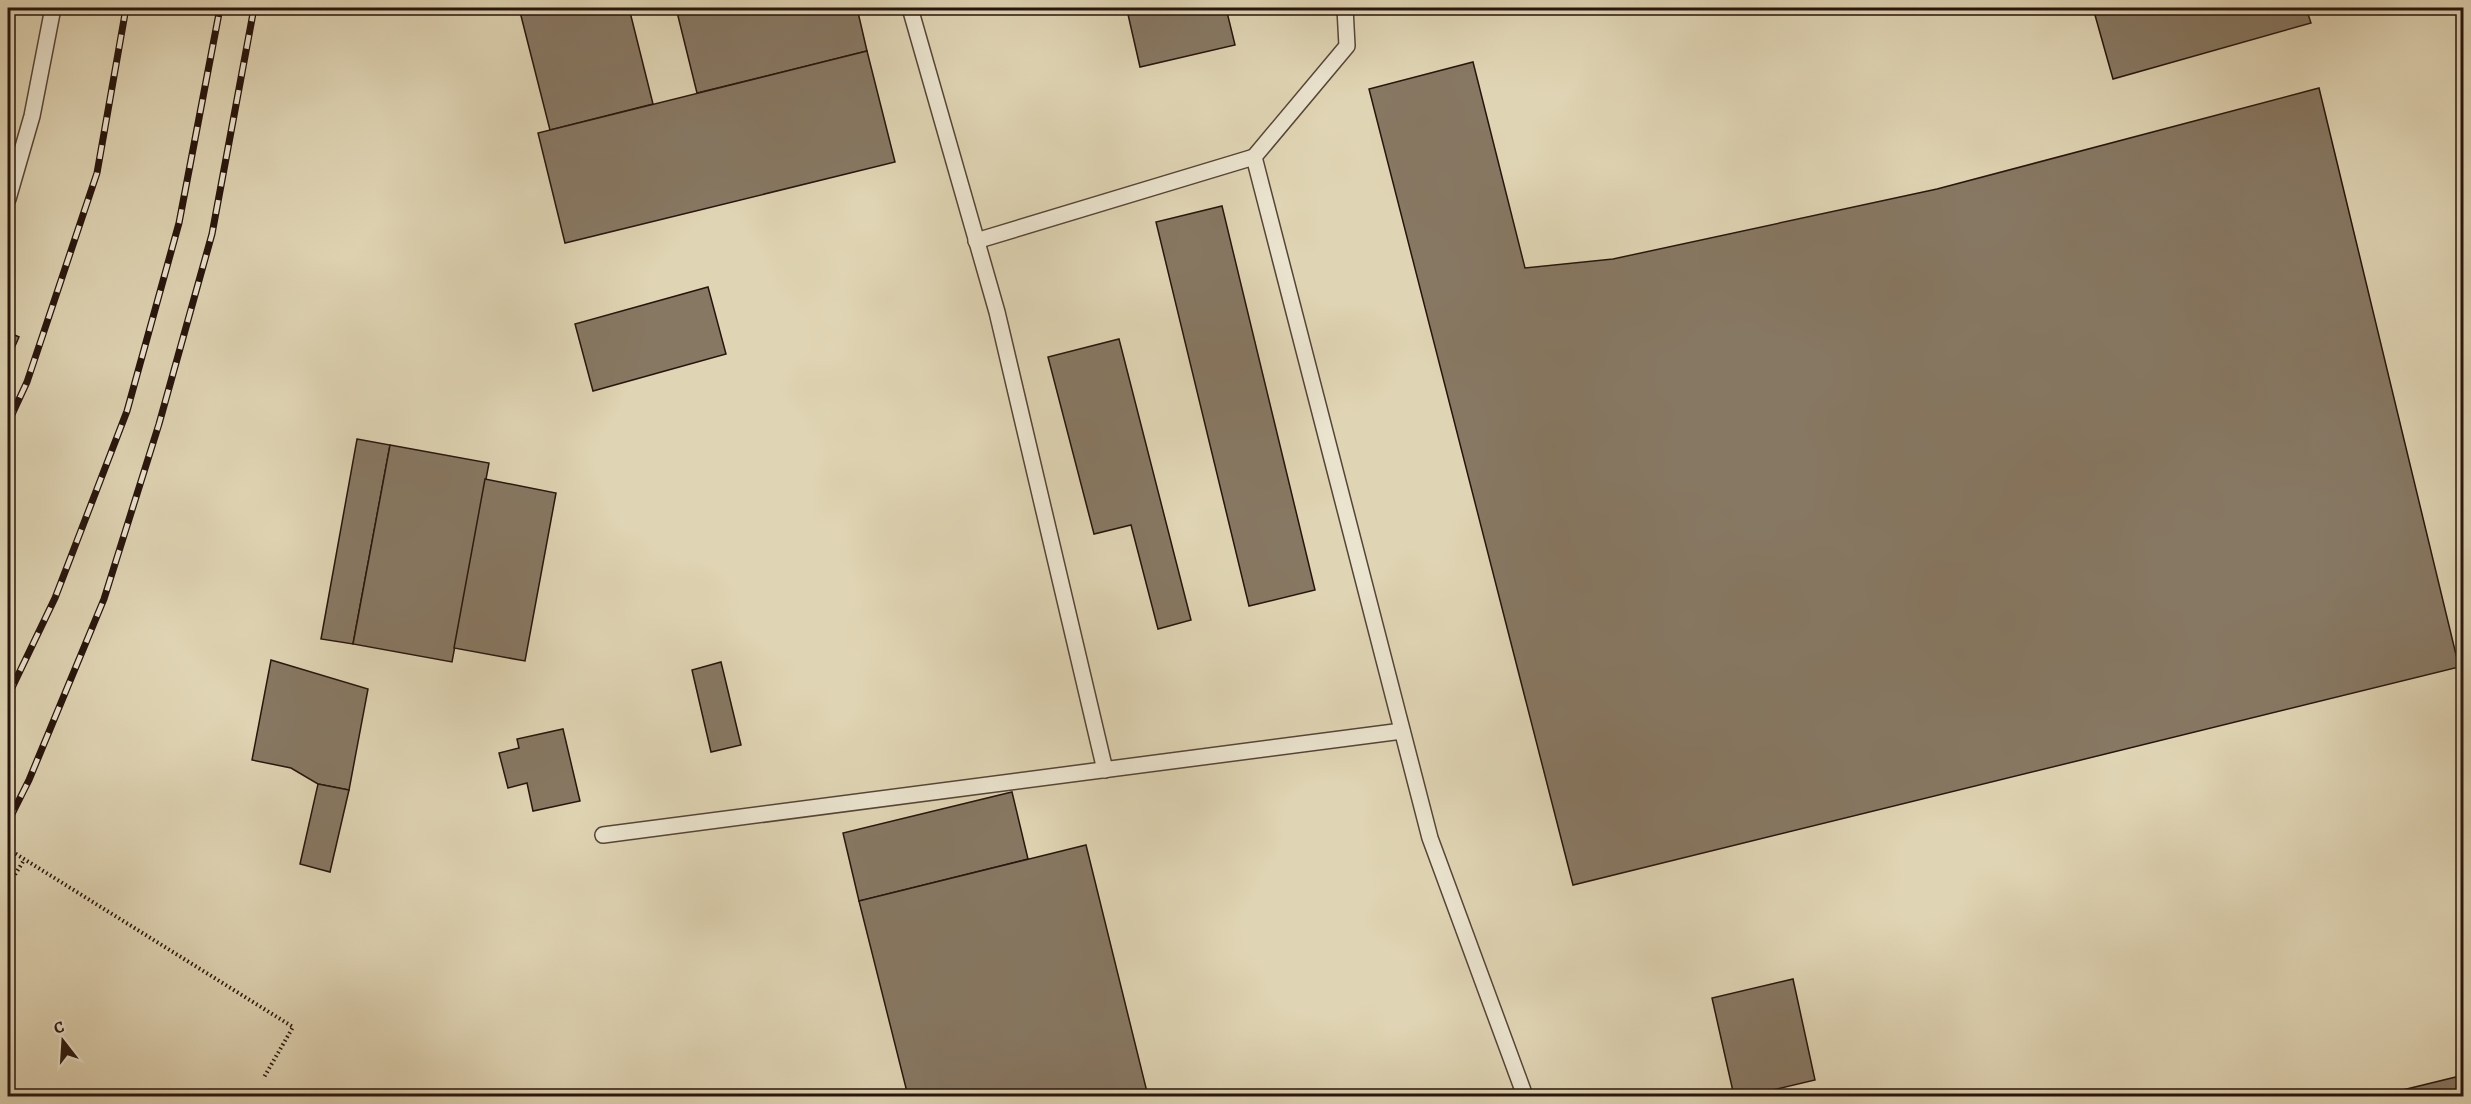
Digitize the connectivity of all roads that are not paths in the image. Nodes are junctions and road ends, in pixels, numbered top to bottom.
1 (53, 8) edge
2 (910, 8) edge
3 (1345, 8) edge
4 (1254, 157) junction
5 (8, 199) edge
6 (976, 241) junction
7 (1402, 731) junction
8 (1105, 770) junction
9 (603, 835) dead end
10 (1525, 1096) edge

1 - 5 lane
2 - 6 lane
3 - 4 lane
4 - 6 lane
4 - 7 lane
6 - 8 lane
7 - 8 lane
7 - 10 lane
8 - 9 lane

